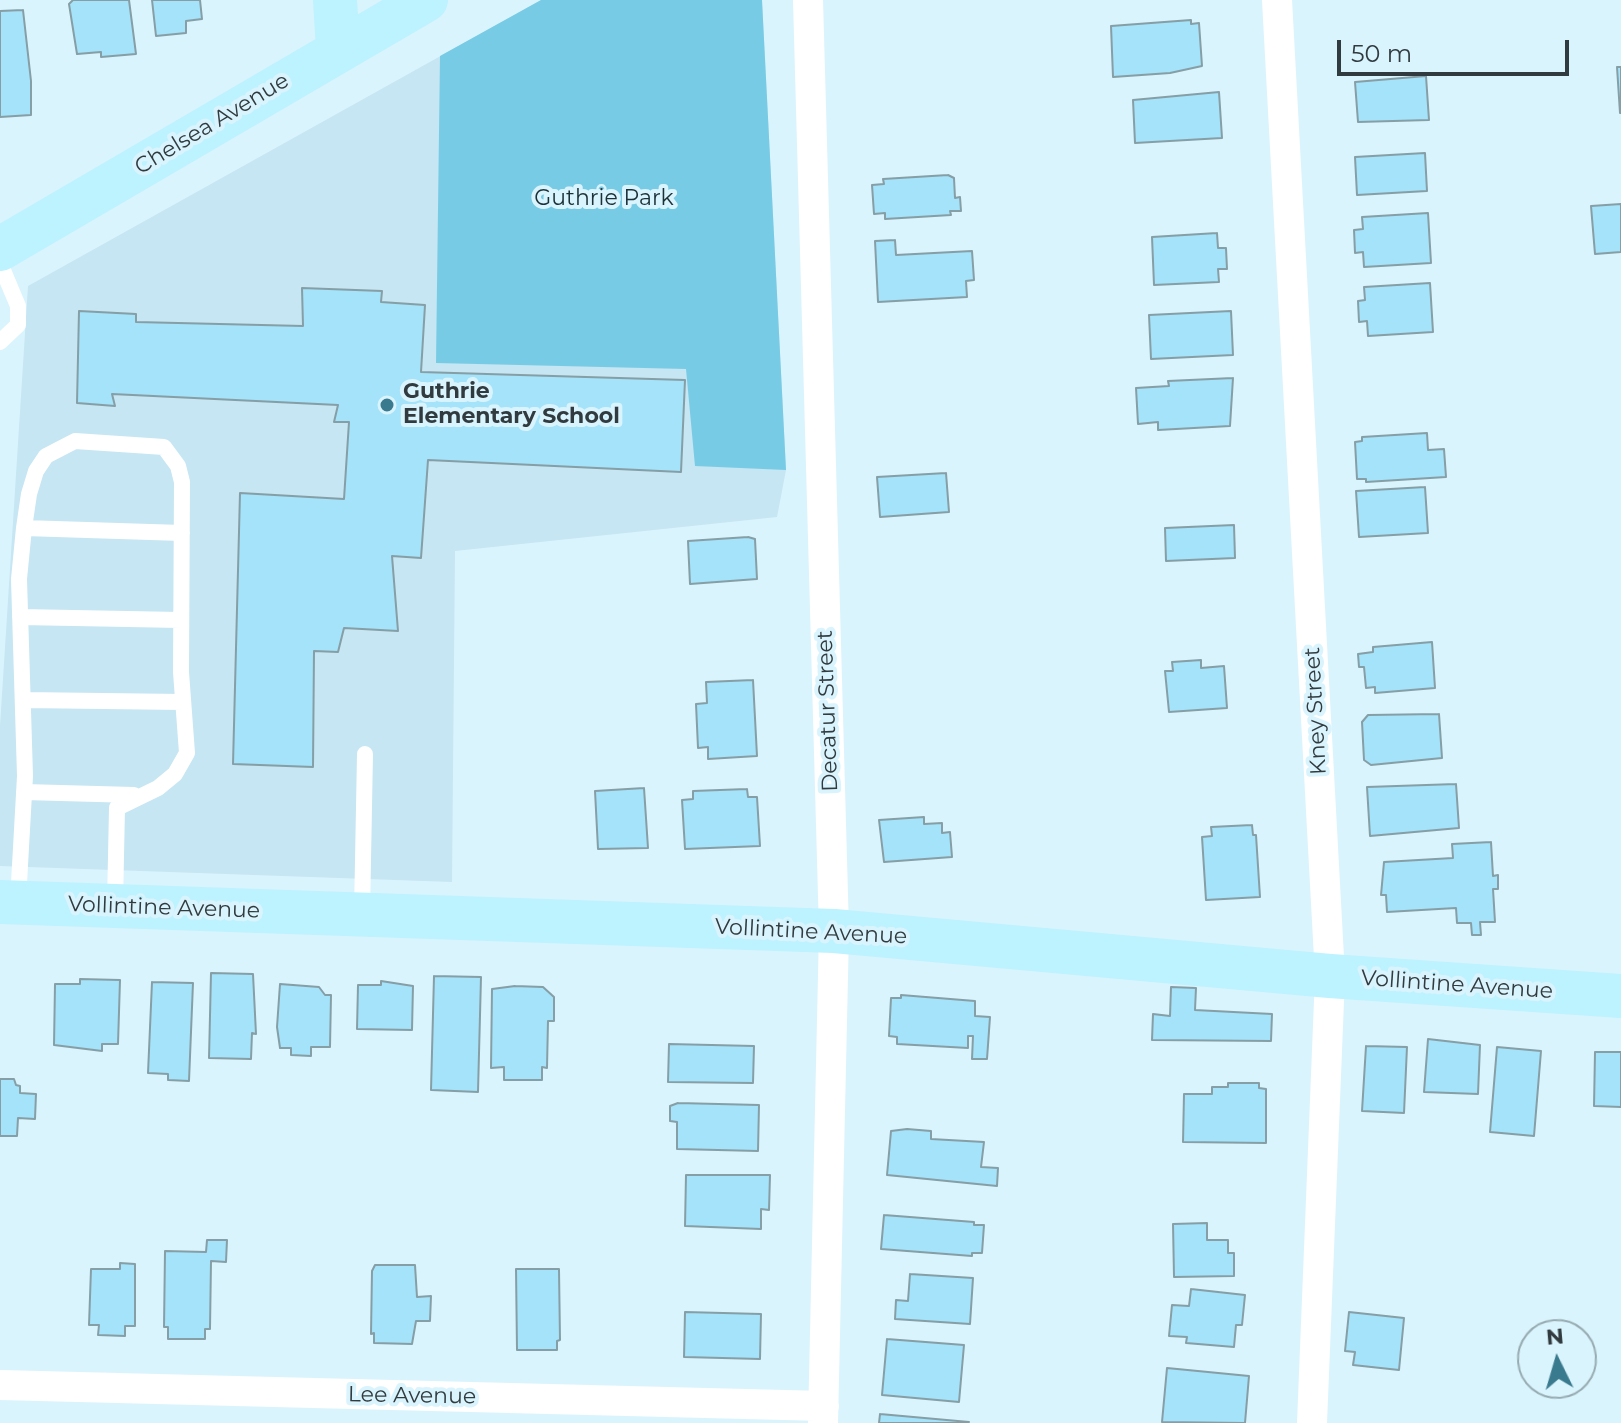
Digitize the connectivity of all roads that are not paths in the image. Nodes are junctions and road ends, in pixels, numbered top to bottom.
1 (335, 0) edge
2 (426, 0) edge
3 (808, 0) edge
4 (1277, 0) edge
5 (338, 49) junction
6 (0, 249) edge
7 (0, 263) edge
8 (0, 342) edge
9 (24, 528) junction
10 (182, 533) junction
11 (20, 617) junction
12 (181, 620) junction
13 (23, 700) junction
14 (183, 702) junction
15 (365, 754) dead end
16 (24, 792) junction
17 (139, 795) junction
18 (9, 902) edge
19 (115, 906) junction
20 (362, 914) junction
21 (834, 931) junction
22 (1330, 976) junction
23 (1621, 996) edge
24 (0, 1385) edge
25 (823, 1415) edge
26 (1312, 1423) edge

1 - 5 street
2 - 5 street, Chelsea Avenue
3 - 21 street, Decatur Street
4 - 22 street, Kney Street
5 - 6 street, Chelsea Avenue
7 - 8 lane
9 - 10 lane
9 - 10 lane
9 - 11 lane
10 - 12 lane
11 - 12 lane
11 - 13 lane
12 - 14 lane
13 - 14 lane
13 - 16 lane
14 - 17 lane
15 - 20 lane
16 - 17 lane
16 - 18 lane
17 - 19 lane
18 - 19 street, Vollintine Avenue
19 - 20 street, Vollintine Avenue
20 - 21 street, Vollintine Avenue
21 - 22 street, Vollintine Avenue
21 - 25 street, Decatur Street
22 - 23 street, Vollintine Avenue
22 - 26 street, Kney Street
24 - 25 street, Lee Avenue

